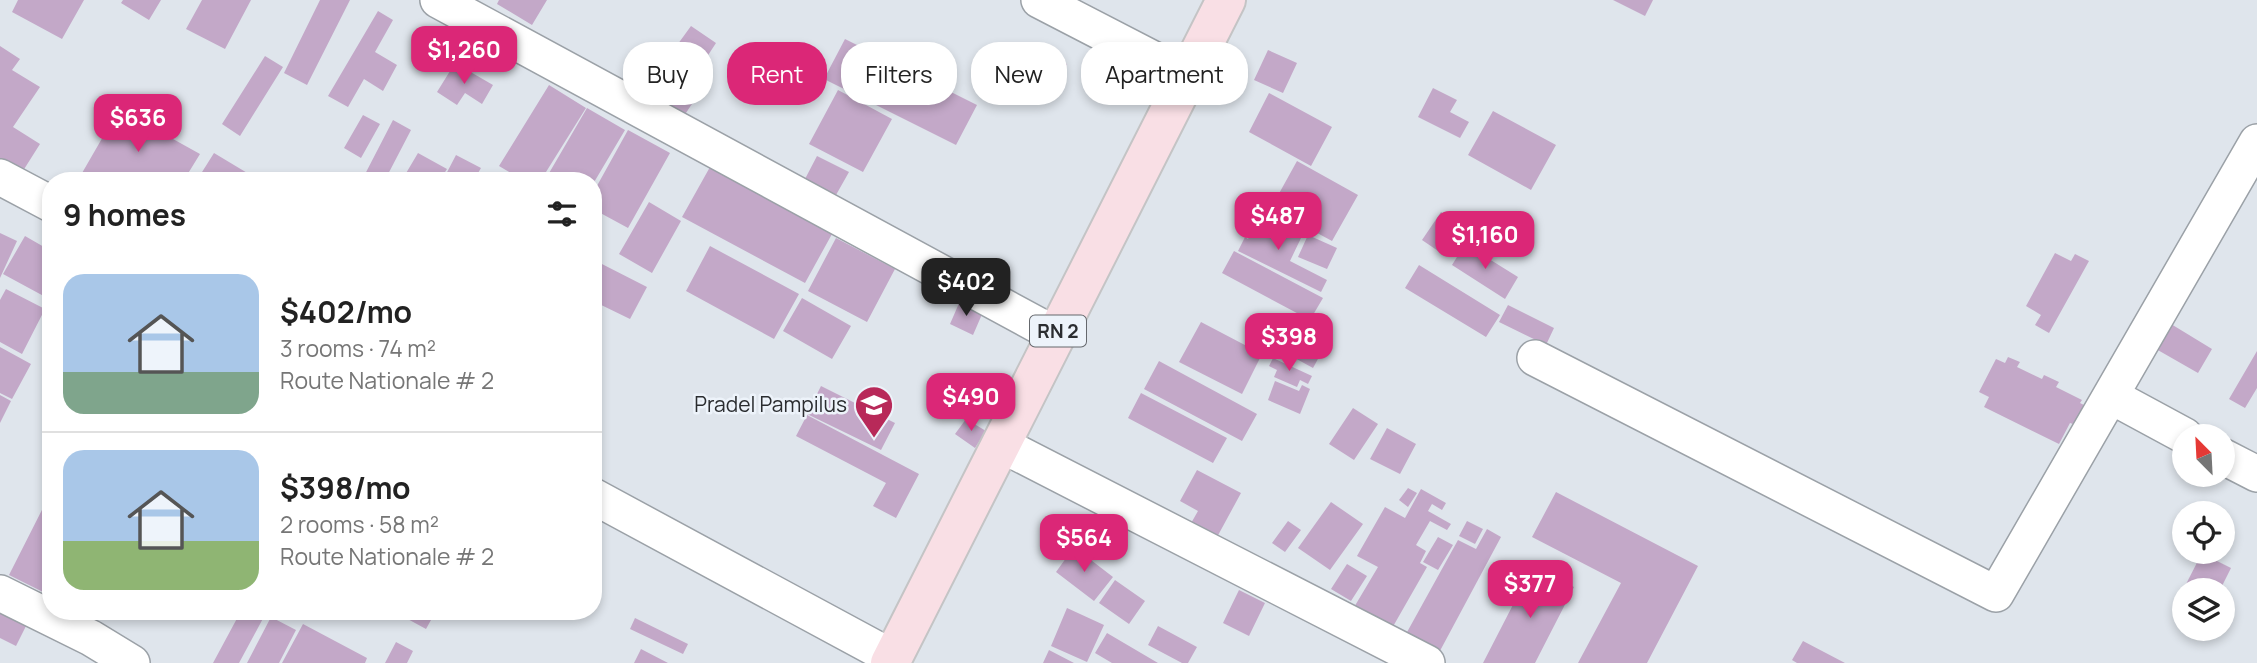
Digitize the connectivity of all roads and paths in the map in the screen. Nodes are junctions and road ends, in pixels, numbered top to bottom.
1 (438, 0) edge
2 (1039, 0) edge
3 (1226, 0) edge
4 (1120, 42) edge
5 (1204, 42) edge
6 (1171, 105) edge
7 (2257, 142) edge
8 (0, 177) edge
9 (42, 199) edge
10 (1056, 335) junction
11 (1535, 358) dead end
12 (2111, 396) junction
13 (2172, 429) edge
14 (1000, 443) junction
15 (2235, 463) edge
16 (2257, 474) edge
17 (602, 501) edge
18 (0, 593) edge
19 (83, 651) edge
20 (891, 660) edge
21 (132, 663) edge
22 (1427, 663) edge

1 - 10 street
2 - 4 street
3 - 5 main road, RN 2
6 - 10 main road, RN 2
7 - 12 street
8 - 9 street
10 - 14 main road, RN 2
11 - 12 street
12 - 13 street
14 - 20 main road, RN 2
14 - 22 street
15 - 16 street
17 - 20 street
18 - 19 street
19 - 21 street

